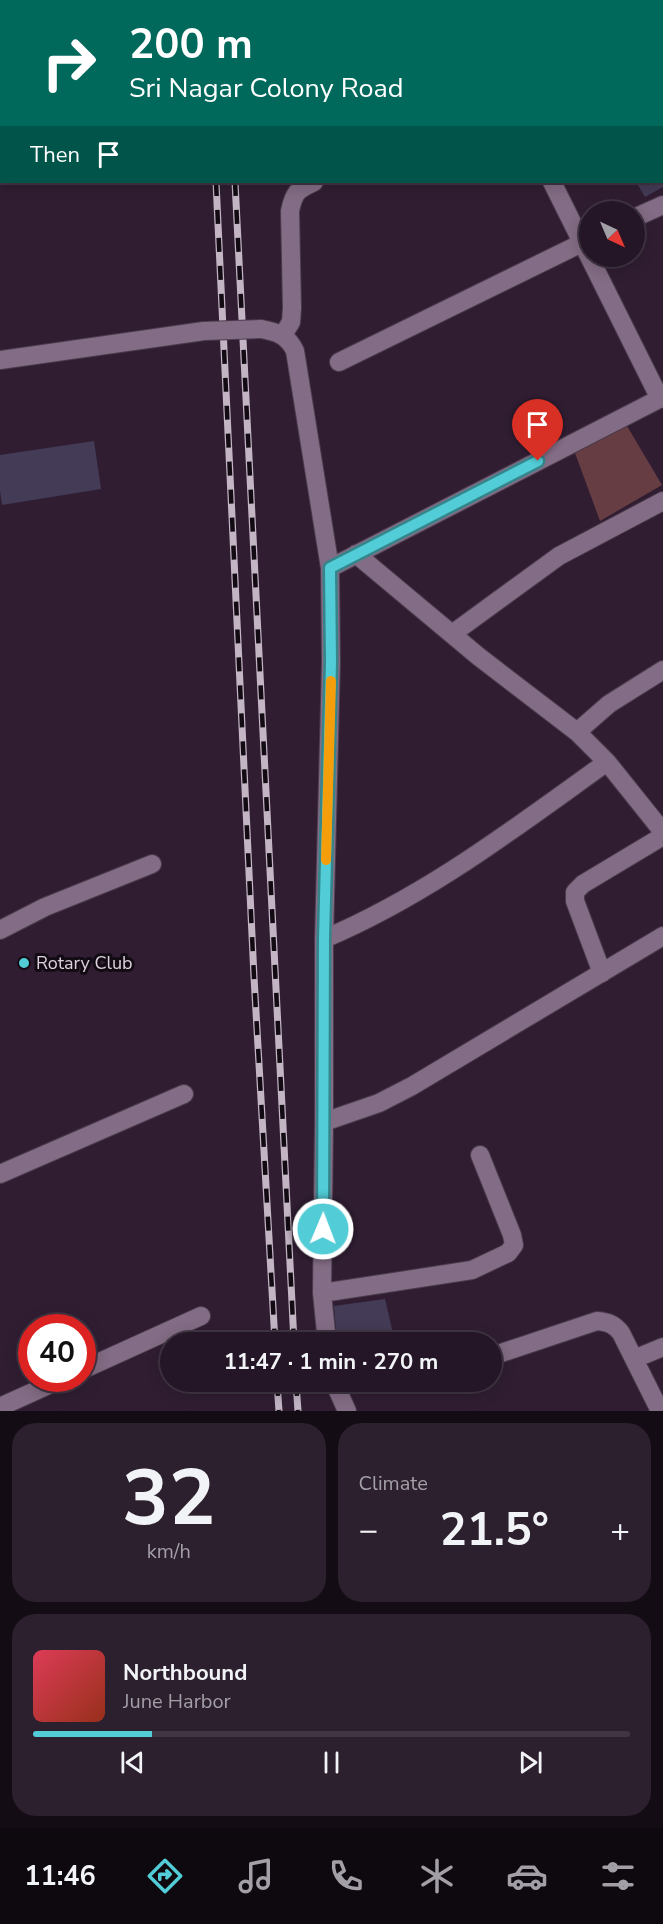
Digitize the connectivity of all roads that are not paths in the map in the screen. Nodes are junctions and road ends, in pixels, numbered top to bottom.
1 (312, 183) edge
2 (553, 183) edge
3 (663, 205) edge
4 (645, 213) edge
5 (579, 228) edge
6 (579, 243) edge
7 (599, 267) edge
8 (284, 335) junction
9 (0, 360) edge
10 (339, 362) dead end
11 (662, 398) edge
12 (663, 501) edge
13 (356, 554) junction
14 (330, 568) junction
15 (452, 634) junction
16 (663, 670) edge
17 (577, 732) junction
18 (607, 762) junction
19 (663, 832) edge
20 (663, 836) edge
21 (152, 864) dead end
22 (0, 930) edge
23 (663, 936) edge
24 (324, 939) junction
25 (602, 973) junction
26 (184, 1094) dead end
27 (324, 1122) junction
28 (480, 1155) dead end
29 (0, 1174) edge
30 (322, 1293) junction
31 (201, 1316) dead end
32 (326, 1332) edge
33 (663, 1347) edge
34 (502, 1353) edge
35 (634, 1359) junction
36 (96, 1364) edge
37 (33, 1392) edge
38 (338, 1392) edge
39 (0, 1407) edge
40 (346, 1411) edge
41 (660, 1411) edge

1 - 8 street
2 - 5 street
3 - 4 street
6 - 10 street
7 - 11 street
8 - 9 street, bridge
8 - 14 street
11 - 13 street
12 - 15 street
13 - 14 street
13 - 15 street
14 - 24 street
15 - 17 street
16 - 17 street
17 - 18 street
18 - 19 street
18 - 24 street
20 - 25 street
21 - 22 street
23 - 25 street
24 - 27 street
25 - 27 street
26 - 29 street
27 - 30 street
28 - 30 street
30 - 32 street
31 - 36 street
33 - 35 street
34 - 35 street
35 - 41 street
37 - 39 street
38 - 40 street

